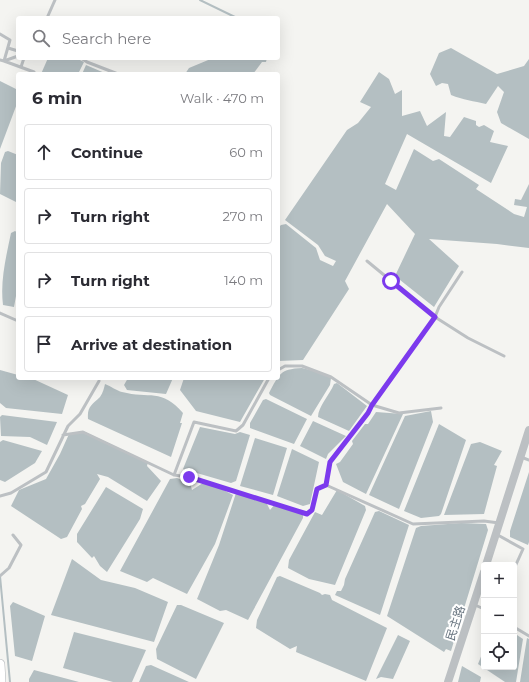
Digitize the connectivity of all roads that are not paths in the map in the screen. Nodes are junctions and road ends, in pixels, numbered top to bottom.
1 (55, 0) edge
2 (48, 16) edge
3 (0, 34) edge
4 (8, 48) junction
5 (16, 50) edge
6 (16, 57) edge
7 (0, 60) edge
8 (23, 60) edge
9 (84, 60) edge
10 (4, 61) junction
11 (21, 66) junction
12 (34, 72) dead end
13 (113, 72) edge
14 (367, 261) dead end
15 (462, 272) dead end
16 (0, 313) edge
17 (435, 317) junction
18 (16, 320) edge
19 (504, 356) dead end
20 (280, 369) edge
21 (268, 380) edge
22 (99, 381) dead end
23 (372, 405) junction
24 (440, 408) dead end
25 (529, 430) edge
26 (64, 435) junction
27 (521, 456) junction
28 (529, 460) edge
29 (174, 476) junction
30 (326, 485) junction
31 (0, 496) edge
32 (500, 523) junction
33 (496, 534) junction
34 (12, 535) dead end
35 (487, 562) edge
36 (517, 562) edge
37 (0, 576) edge
38 (481, 582) edge
39 (474, 605) junction
40 (481, 608) edge
41 (517, 628) edge
42 (529, 636) edge
43 (0, 664) edge
44 (2, 682) edge
45 (448, 682) edge

1 - 2 lane
3 - 4 lane
4 - 5 lane
4 - 10 lane
6 - 10 lane
7 - 10 lane
8 - 11 lane
9 - 13 lane
10 - 11 lane
11 - 12 lane
14 - 17 lane
15 - 17 lane
16 - 18 lane
17 - 19 lane
17 - 23 lane
20 - 23 lane
21 - 29 lane
22 - 26 lane
23 - 24 lane
23 - 30 lane
25 - 27 street
26 - 29 lane
26 - 31 lane
27 - 28 lane
27 - 32 street
29 - 30 lane
30 - 32 lane
32 - 33 street
33 - 35 street
33 - 36 lane
34 - 37 lane
38 - 39 street, 民主路
39 - 40 lane
39 - 45 street, 民主路
41 - 42 lane
43 - 44 main road

